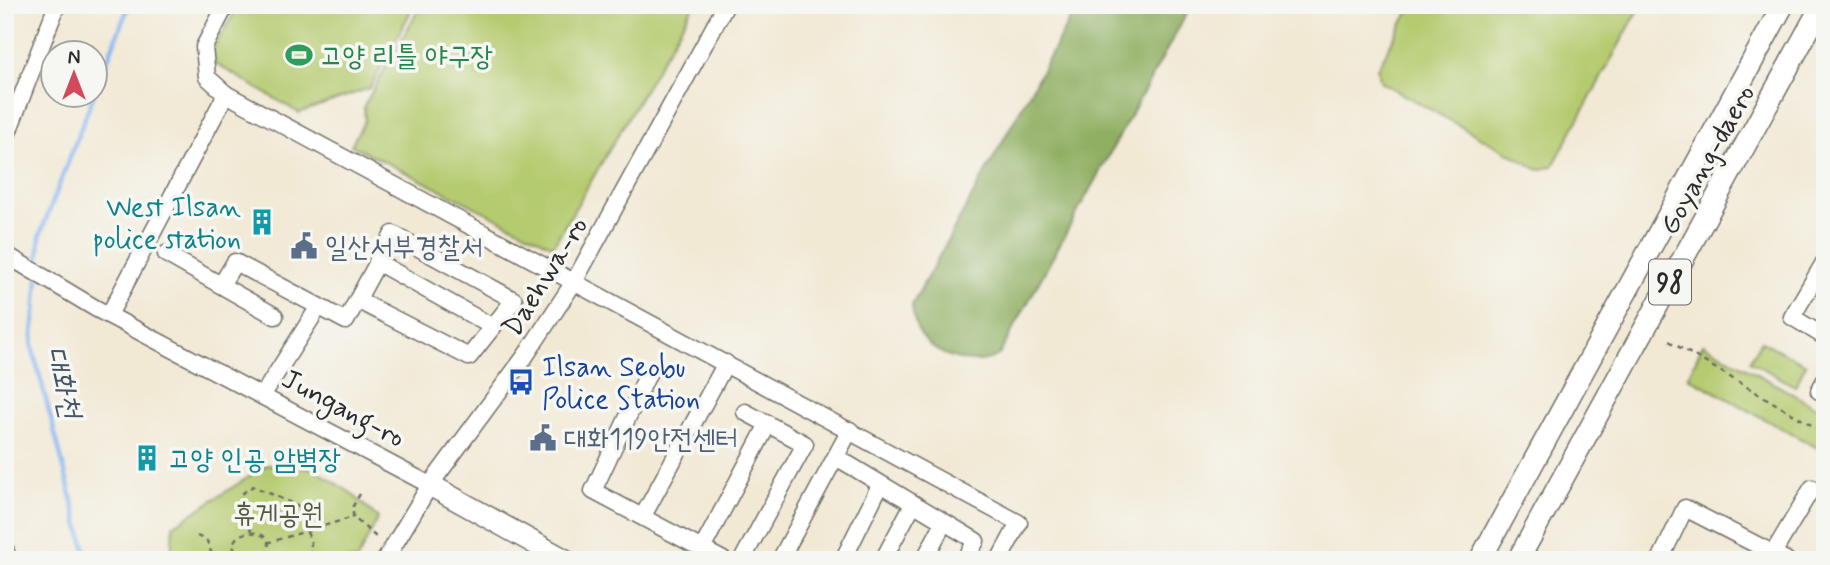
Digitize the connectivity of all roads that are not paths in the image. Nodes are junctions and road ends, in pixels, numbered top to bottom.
1 (57, 5) edge
2 (226, 5) edge
3 (726, 5) edge
4 (1783, 5) edge
5 (1822, 5) edge
6 (226, 94) junction
7 (5, 140) edge
8 (5, 254) edge
9 (166, 254) dead end
10 (1825, 261) edge
11 (377, 262) junction
12 (574, 282) junction
13 (220, 285) junction
14 (357, 300) junction
15 (318, 308) junction
16 (102, 311) junction
17 (275, 316) dead end
18 (494, 327) junction
19 (1823, 333) edge
20 (726, 363) junction
21 (648, 374) dead end
22 (262, 396) junction
23 (745, 412) dead end
24 (768, 425) junction
25 (850, 430) junction
26 (836, 457) junction
27 (430, 485) junction
28 (880, 485) junction
29 (1812, 488) dead end
30 (913, 504) junction
31 (643, 516) junction
32 (944, 522) junction
33 (5, 548) edge
34 (702, 548) junction
35 (1776, 557) edge
36 (8, 560) edge
37 (385, 560) edge
38 (565, 560) edge
39 (723, 560) edge
40 (741, 560) edge
41 (780, 560) edge
42 (843, 560) edge
43 (883, 560) edge
44 (924, 560) edge
45 (965, 560) edge
46 (999, 560) edge
47 (1480, 560) edge
48 (1518, 560) edge
49 (1660, 560) edge

1 - 7 street
2 - 6 street
3 - 12 street, Daehwa-ro
4 - 47 main road, Goyang-daero / 98
5 - 48 main road, Goyang-daero / 98
6 - 12 street
6 - 16 street
8 - 16 street, Jungang-ro
9 - 13 street
10 - 19 street
11 - 14 street
11 - 18 street
11 - 18 street
12 - 20 street
12 - 27 street, Daehwa-ro
13 - 15 street
13 - 17 street
14 - 15 street
14 - 18 street
15 - 22 street
16 - 22 street, Jungang-ro
20 - 25 street
20 - 31 street
21 - 31 street
22 - 27 street, Jungang-ro
23 - 24 street
24 - 34 street
24 - 40 street
25 - 26 street
25 - 46 street
26 - 28 street
26 - 41 street
27 - 37 street, Daehwa-ro
27 - 38 main road, Jungang-ro
28 - 30 street
28 - 42 street
29 - 35 street
30 - 32 street
30 - 43 street
31 - 34 street
32 - 44 street
32 - 45 street
33 - 36 street
34 - 39 street
35 - 49 street

